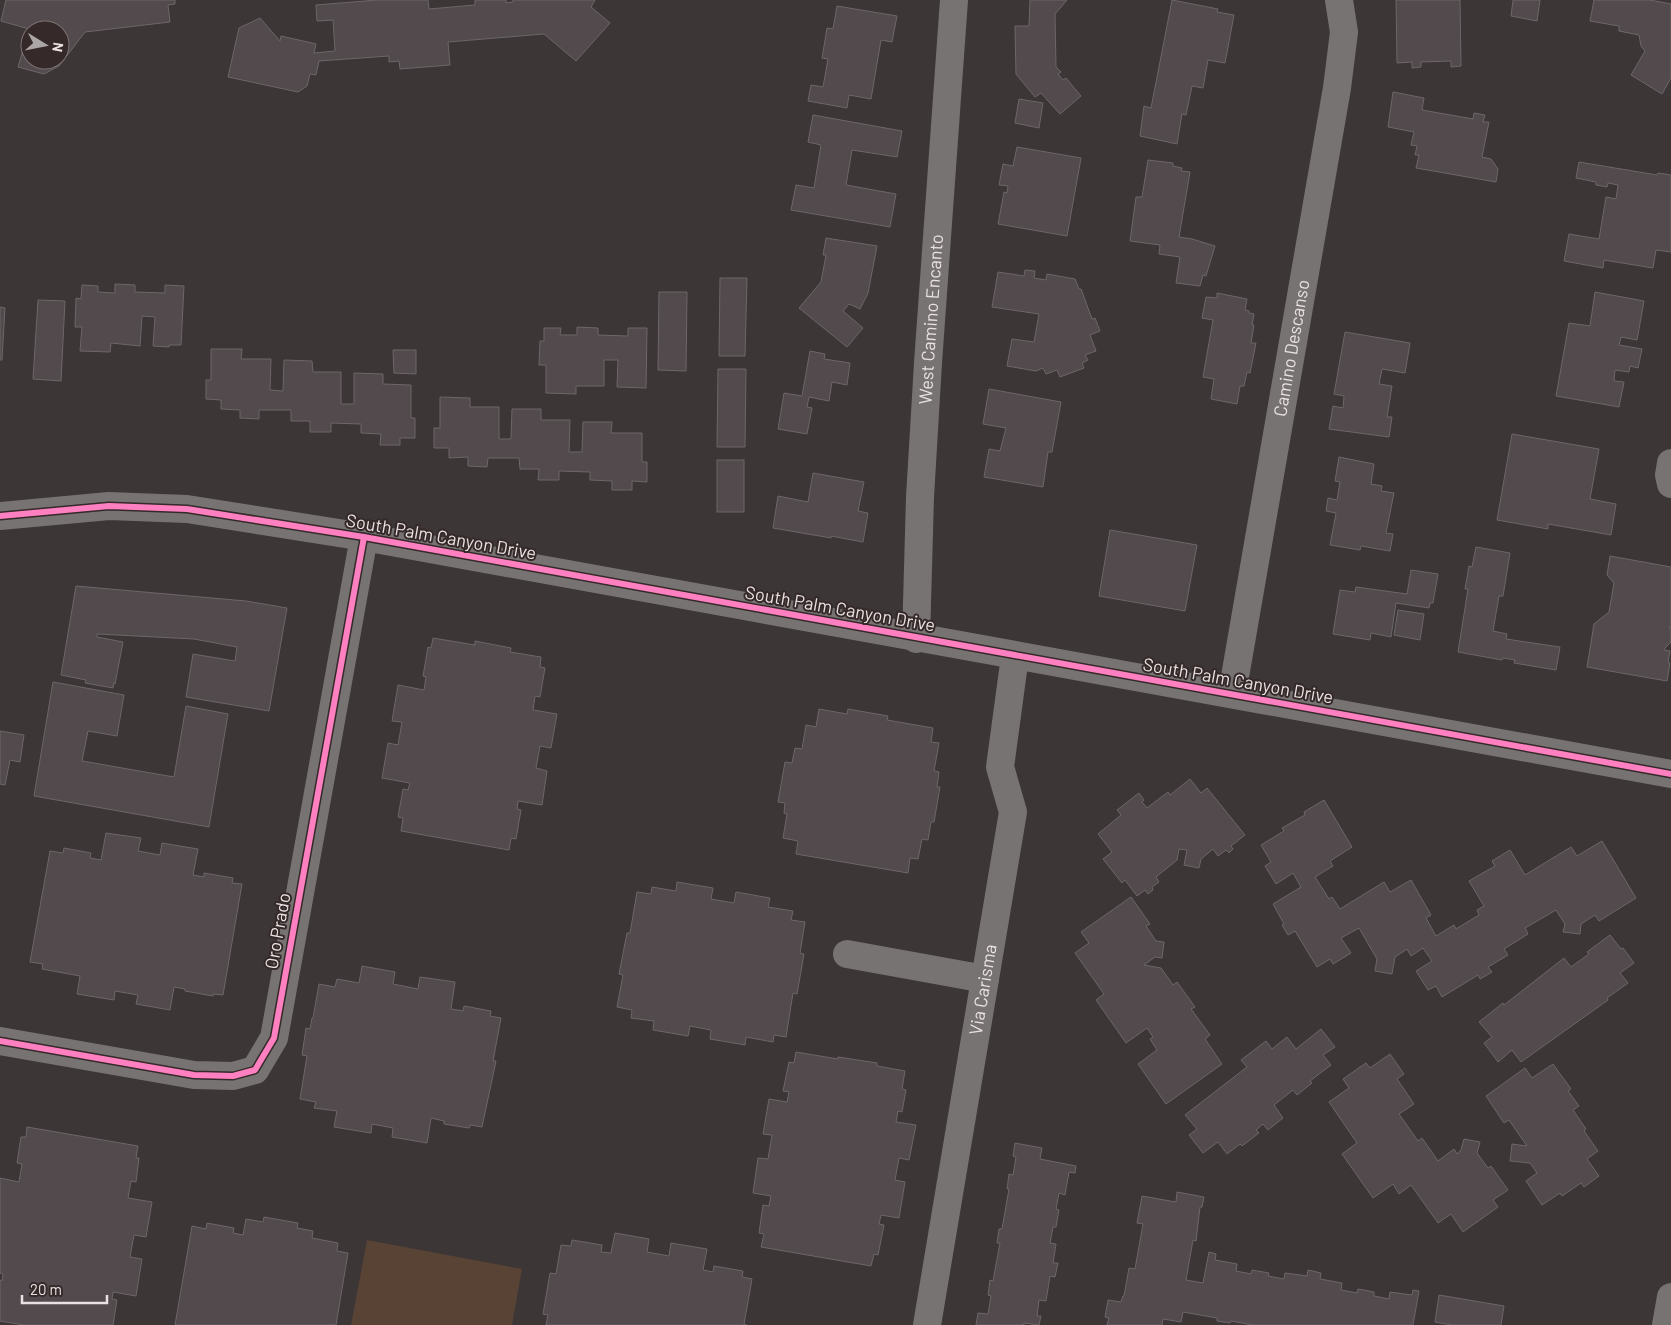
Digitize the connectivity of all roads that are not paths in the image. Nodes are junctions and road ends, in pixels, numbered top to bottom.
1 (954, 0) edge
2 (1339, 0) edge
3 (1671, 463) edge
4 (1671, 484) edge
5 (0, 516) edge
6 (364, 537) junction
7 (916, 639) junction
8 (1015, 656) junction
9 (1232, 694) junction
10 (1671, 774) edge
11 (847, 954) dead end
12 (985, 979) junction
13 (0, 1041) edge
14 (1671, 1297) edge
15 (927, 1325) edge
16 (1666, 1325) edge

1 - 7 street, West Camino Encanto
2 - 9 street, Camino Descanso
3 - 4 street
5 - 6 street, South Palm Canyon Drive
6 - 7 street, South Palm Canyon Drive
6 - 13 street, Oro Prado
7 - 8 street, South Palm Canyon Drive
8 - 9 street, South Palm Canyon Drive
8 - 12 street, Via Carisma
9 - 10 street, South Palm Canyon Drive
11 - 12 street
12 - 15 street, Via Carisma
14 - 16 street

